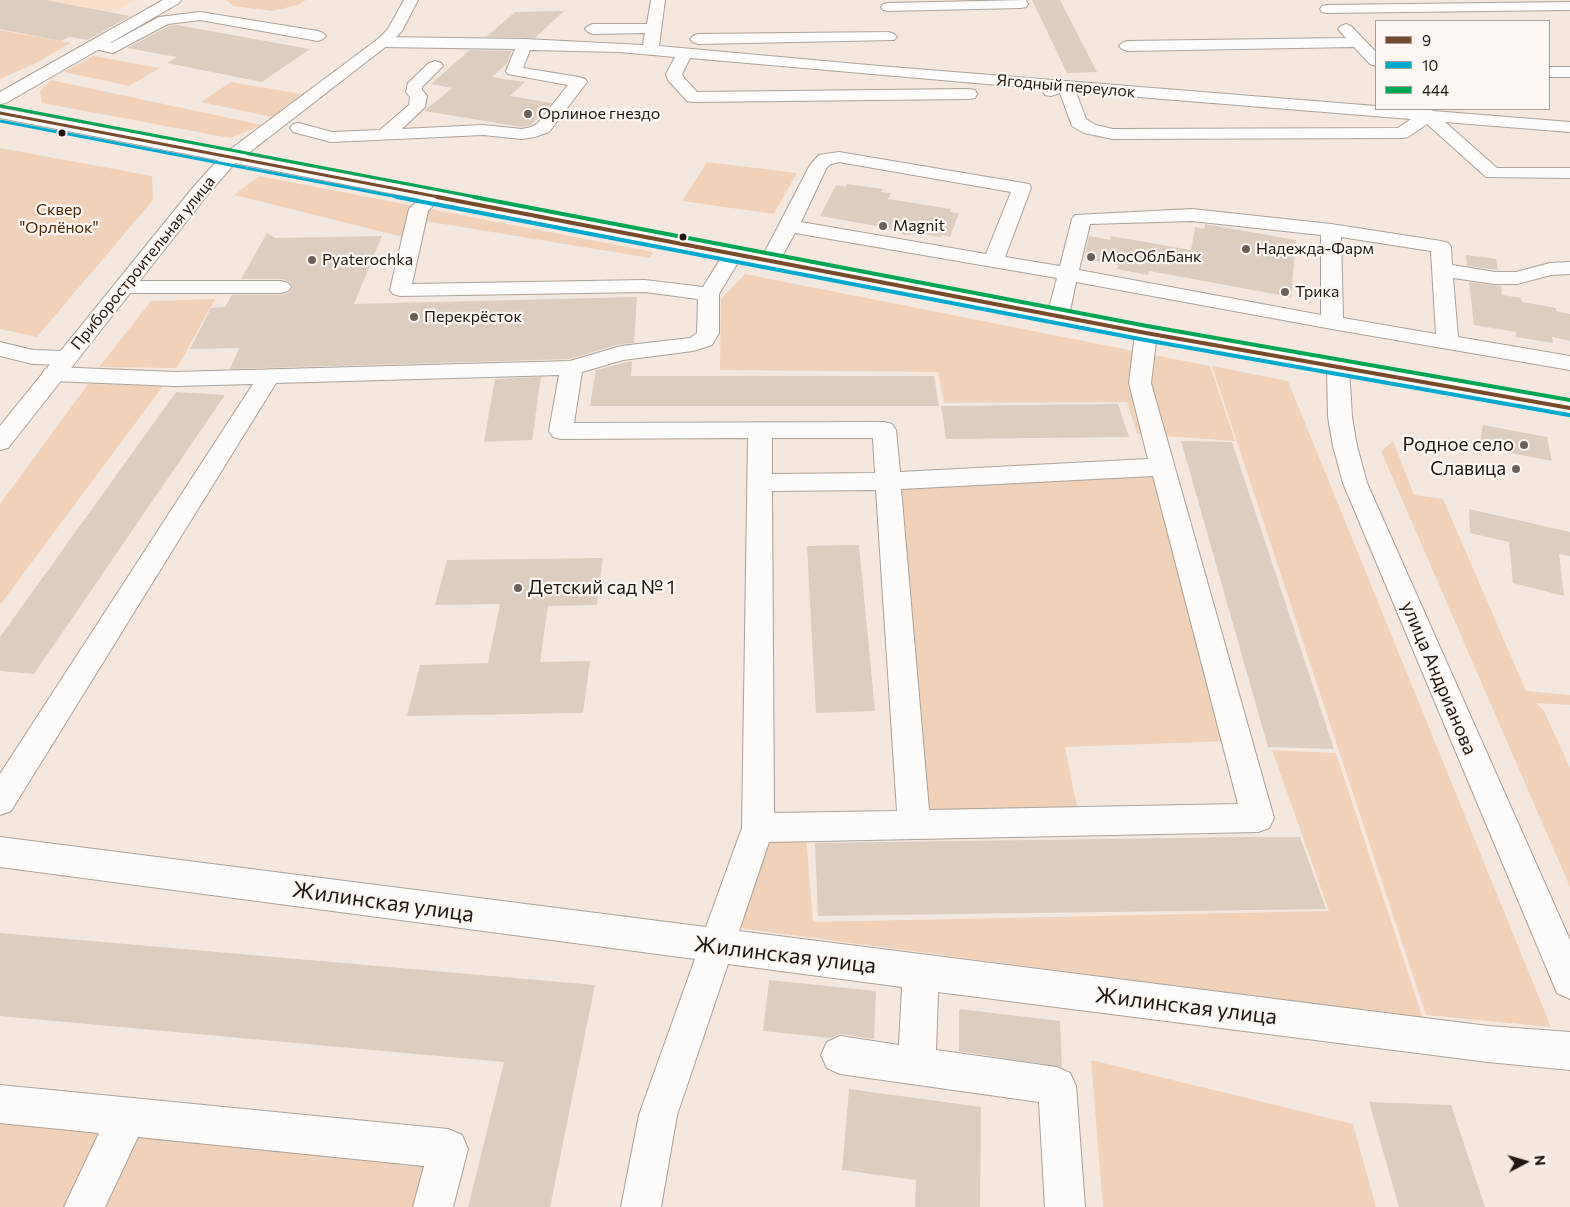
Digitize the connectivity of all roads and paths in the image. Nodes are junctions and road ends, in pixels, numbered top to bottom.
1 (174, 0) edge
2 (411, 0) edge
3 (658, 0) edge
4 (1019, 0) edge
5 (886, 3) edge
6 (1323, 4) edge
7 (1570, 6) edge
8 (576, 29) dead end
9 (318, 36) dead end
10 (1359, 36) junction
11 (388, 37) junction
12 (526, 37) junction
13 (889, 37) junction
14 (652, 39) junction
15 (94, 45) junction
16 (1127, 46) dead end
17 (684, 54) junction
18 (1375, 60) edge
19 (587, 64) junction
20 (435, 66) dead end
21 (879, 71) junction
22 (1550, 72) edge
23 (1570, 72) edge
24 (1066, 86) junction
25 (0, 99) edge
26 (1375, 108) edge
27 (1397, 110) edge
28 (1425, 112) edge
29 (0, 113) edge
30 (1570, 127) edge
31 (299, 128) dead end
32 (384, 135) junction
33 (230, 158) junction
34 (1570, 173) edge
35 (432, 197) junction
36 (789, 226) junction
37 (1331, 230) junction
38 (733, 254) junction
39 (994, 260) junction
40 (770, 261) junction
41 (1570, 268) edge
42 (1442, 270) junction
43 (1068, 274) junction
44 (123, 287) junction
45 (281, 287) dead end
46 (709, 294) junction
47 (1058, 316) junction
48 (1332, 323) junction
49 (1146, 333) junction
50 (1447, 342) junction
51 (0, 349) edge
52 (1570, 363) edge
53 (59, 366) junction
54 (572, 368) junction
55 (1338, 368) junction
56 (269, 376) junction
57 (1570, 408) edge
58 (760, 431) junction
59 (0, 442) edge
60 (1162, 467) junction
61 (889, 481) junction
62 (760, 483) junction
63 (0, 801) edge
64 (914, 824) junction
65 (758, 828) junction
66 (0, 852) edge
67 (718, 946) junction
68 (921, 972) junction
69 (1570, 981) edge
70 (1570, 1051) edge
71 (840, 1055) dead end
72 (917, 1066) junction
73 (0, 1104) edge
74 (127, 1117) junction
75 (84, 1207) edge
76 (433, 1207) edge
77 (641, 1207) edge
78 (1065, 1207) edge

1 - 15 street
2 - 11 street, Приборостроительная улица
3 - 14 street
4 - 5 street
5 - 13 street
6 - 7 street
6 - 10 street
8 - 14 street
9 - 15 street
10 - 16 street
10 - 18 street
11 - 12 street, Ягодный переулок
11 - 33 street, Приборостроительная улица
12 - 19 street, Ягодный переулок
12 - 19 street
13 - 14 street
13 - 21 street
14 - 17 street, Ягодный переулок
14 - 19 street, Ягодный переулок
15 - 25 street
17 - 21 street, Ягодный переулок
17 - 24 street
19 - 32 street
20 - 32 street
21 - 24 street, Ягодный переулок
22 - 23 street
24 - 26 street, Ягодный переулок
24 - 28 street
27 - 28 street, Ягодный переулок
28 - 30 street, Ягодный переулок
28 - 34 street
29 - 33 street
31 - 32 street
33 - 35 street
33 - 44 street, Приборостроительная улица
35 - 38 street
35 - 46 street
36 - 39 street
36 - 39 street
36 - 40 street
37 - 42 street
37 - 43 street
37 - 48 street
38 - 40 street
38 - 46 street
39 - 43 street
40 - 47 street
41 - 42 street
42 - 50 street
43 - 47 street
43 - 48 street
44 - 45 street
44 - 53 street, Приборостроительная улица
46 - 54 street
47 - 49 street
48 - 50 street
49 - 55 street
49 - 60 street
50 - 52 street
51 - 53 street
53 - 56 street
53 - 59 street, Приборостроительная улица
54 - 56 street
54 - 58 street
55 - 57 street
55 - 69 street, улица Андрианова
56 - 63 street
58 - 61 street
58 - 62 street
60 - 61 street
60 - 64 street
61 - 62 street
61 - 64 street
62 - 65 street
64 - 65 street
65 - 67 street
66 - 67 street, Жилинская улица
67 - 68 street, Жилинская улица
67 - 77 street
68 - 70 street, Жилинская улица
68 - 72 street
71 - 72 street
72 - 78 street
73 - 74 street
74 - 75 street
74 - 76 street

